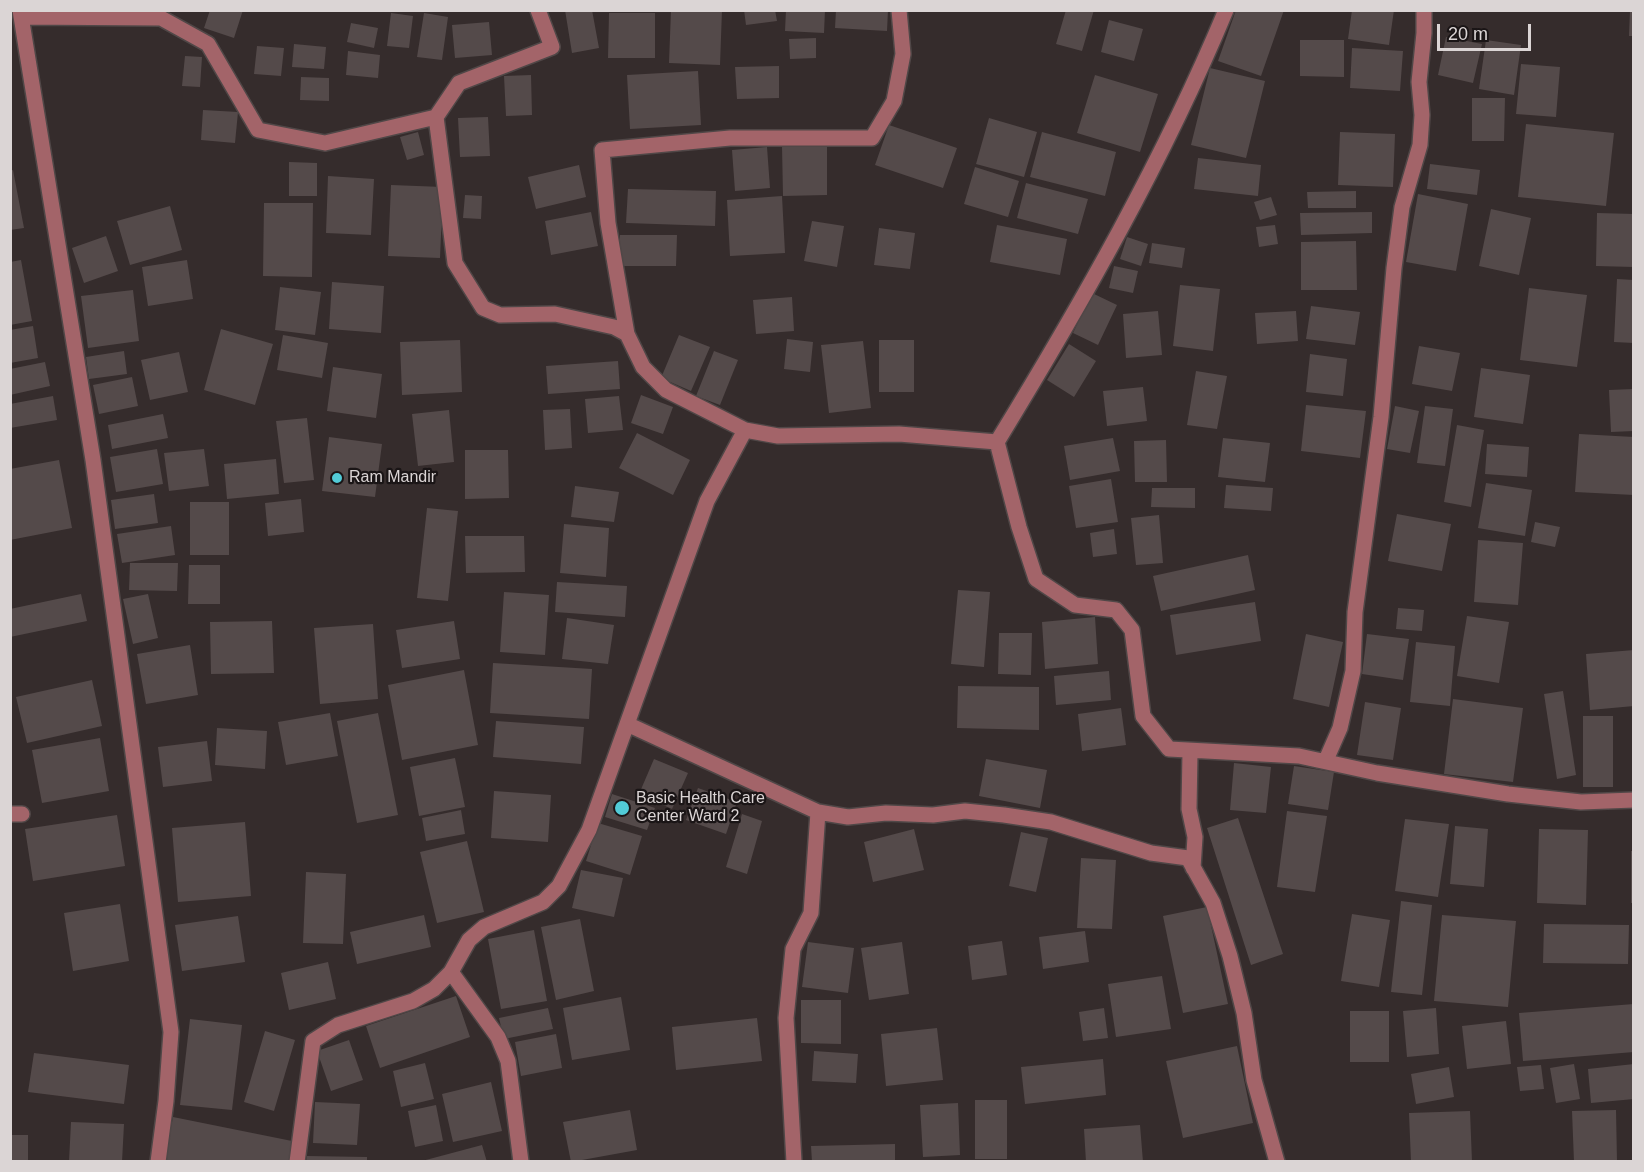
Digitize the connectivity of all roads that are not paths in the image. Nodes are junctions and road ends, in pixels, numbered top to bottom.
1 (538, 10) edge
2 (899, 10) edge
3 (1226, 10) edge
4 (1424, 10) edge
5 (20, 14) edge
6 (436, 117) junction
7 (627, 334) junction
8 (744, 430) junction
9 (997, 442) junction
10 (627, 724) junction
11 (1190, 753) junction
12 (1326, 760) junction
13 (1634, 800) edge
14 (818, 812) junction
15 (1193, 868) junction
16 (451, 972) junction
17 (158, 1161) edge
18 (297, 1161) edge
19 (521, 1161) edge
20 (794, 1161) edge
21 (1277, 1161) edge

1 - 6 street
2 - 7 street
3 - 9 street
4 - 12 street
5 - 6 street
5 - 17 street
6 - 7 street
7 - 8 street
8 - 9 street
8 - 10 street
9 - 11 street
10 - 14 street
10 - 16 street
11 - 12 street
11 - 15 street
12 - 13 street
14 - 15 street
14 - 20 street
15 - 21 street
16 - 18 street
16 - 19 street

